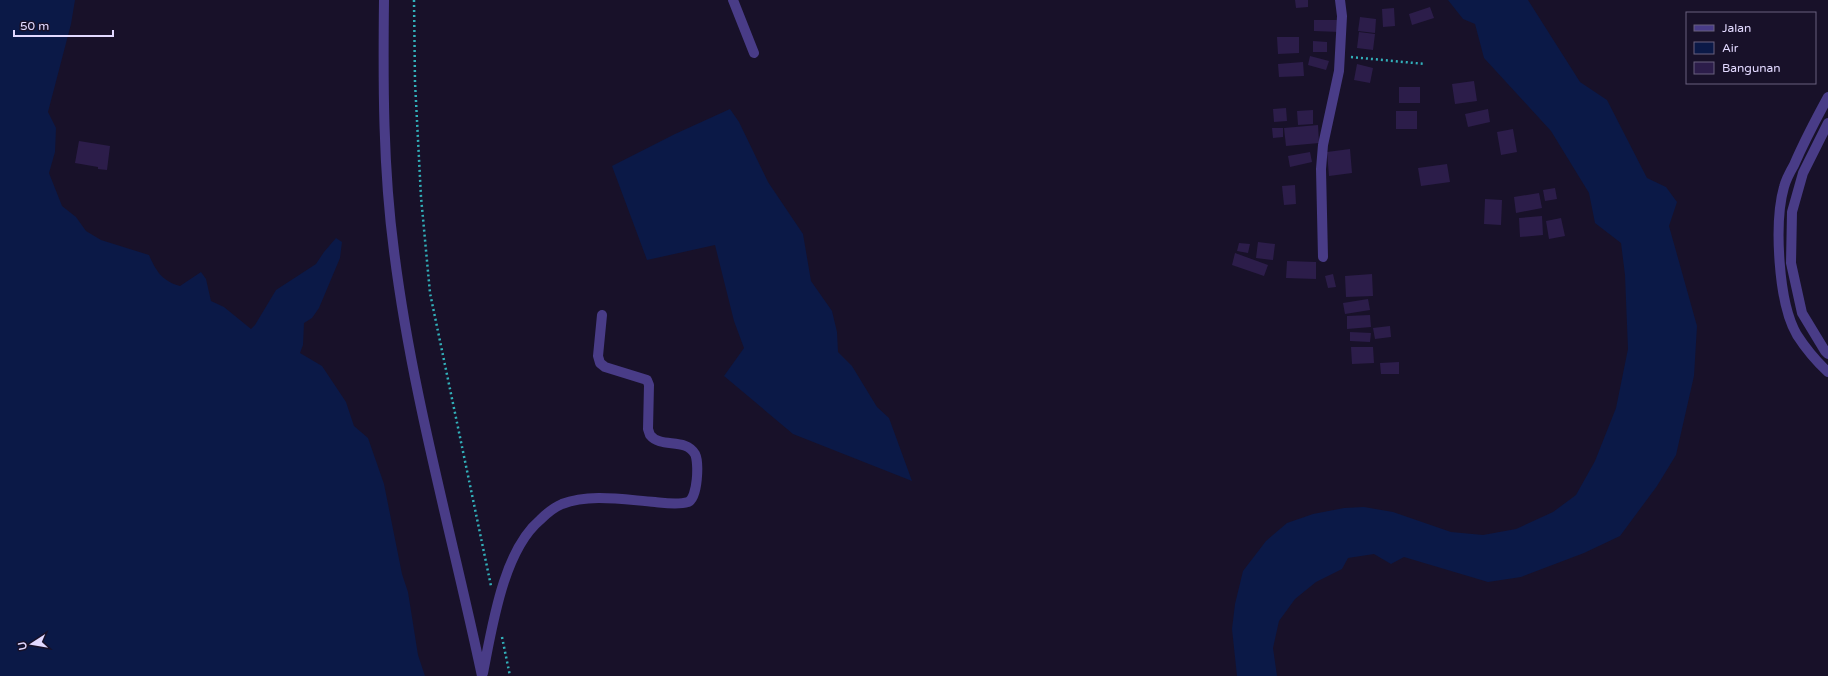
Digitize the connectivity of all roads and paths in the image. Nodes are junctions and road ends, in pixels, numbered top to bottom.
1 (384, 0) edge
2 (414, 0) edge
3 (733, 0) edge
4 (1340, 0) edge
5 (754, 52) dead end
6 (1340, 56) junction
7 (1425, 64) dead end
8 (1828, 97) edge
9 (1828, 123) edge
10 (1323, 258) dead end
11 (602, 315) dead end
12 (1828, 354) edge
13 (1828, 372) edge
14 (491, 587) dead end
15 (501, 631) dead end
16 (482, 676) edge
17 (510, 676) edge

1 - 16 street
2 - 14 path
3 - 5 street
4 - 6 street
6 - 7 path
6 - 10 street
8 - 13 street
9 - 12 street
11 - 16 street
15 - 17 path

